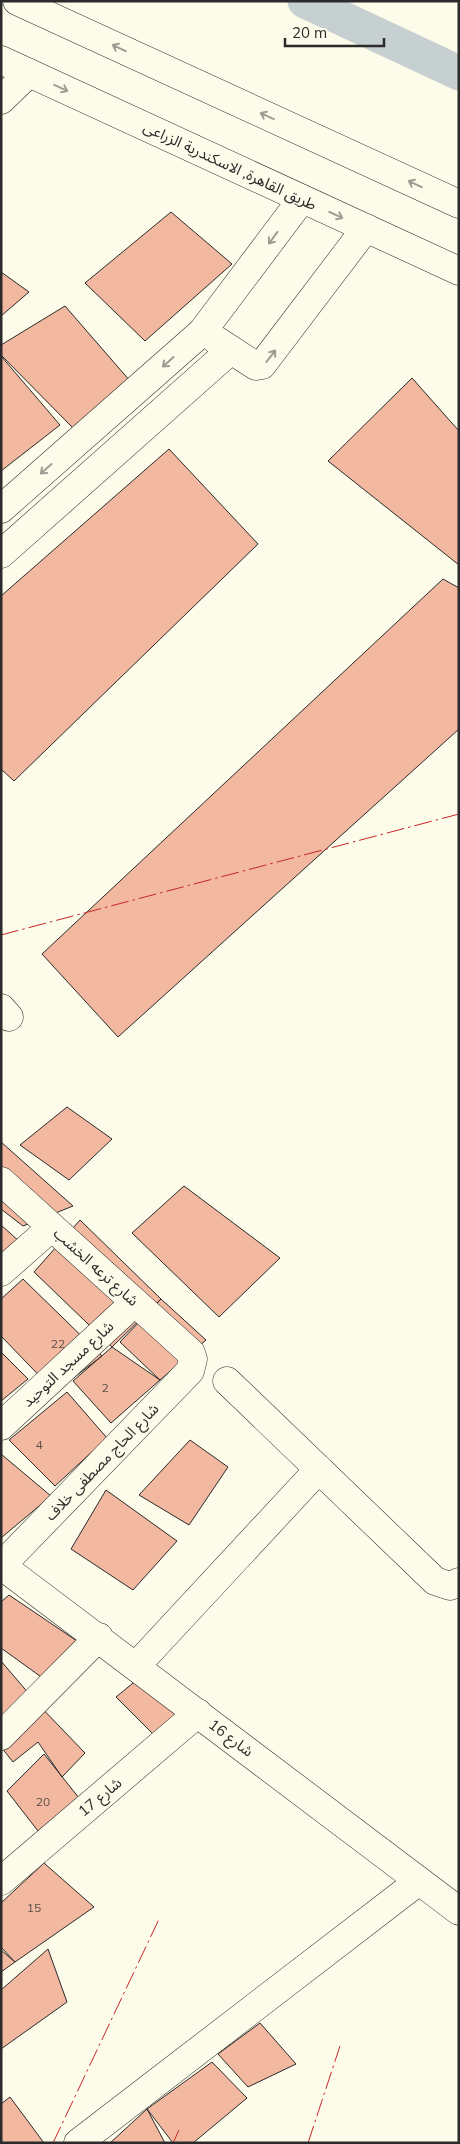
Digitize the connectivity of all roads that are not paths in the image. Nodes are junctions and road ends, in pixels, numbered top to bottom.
1 (17, 1) edge
2 (1, 60) edge
3 (29, 73) junction
4 (1, 100) edge
5 (302, 199) junction
6 (459, 204) edge
7 (366, 228) junction
8 (459, 271) edge
9 (202, 332) junction
10 (231, 350) junction
11 (1, 509) edge
12 (1, 554) edge
13 (1, 1181) edge
14 (52, 1227) junction
15 (1, 1272) edge
16 (135, 1302) junction
17 (191, 1353) joint
18 (227, 1381) dead end
19 (1, 1426) edge
20 (319, 1469) junction
21 (2, 1566) edge
22 (459, 1582) edge
23 (100, 1638) junction
24 (136, 1666) junction
25 (198, 1713) junction
26 (1, 1736) edge
27 (1, 1881) edge
28 (420, 1881) junction
29 (459, 1911) edge
30 (78, 2143) edge

6 -> 1 main road
2 - 3 main road, طريق القاهرة, الاسكندرية الزراعى
3 - 4 main road
3 -> 5 main road, طريق القاهرة, الاسكندرية الزراعى
5 -> 7 main road, طريق القاهرة, الاسكندرية الزراعى
5 -> 9 main road
7 - 8 main road, طريق القاهرة, الاسكندرية الزراعى
10 -> 7 main road
9 - 10 main road
9 -> 11 main road
10 - 12 main road
13 - 14 main road, شارع ترعه الخشب
14 - 15 main road
14 - 16 main road, شارع ترعه الخشب
16 - 17 main road, شارع ترعه الخشب
16 - 19 main road, شارع مسجد التوحيد
17 - 21 main road, شارع الحاج مصطفى خلاف
18 - 20 main road
20 - 22 main road
20 - 24 main road
21 - 23 main road, شارع 16
23 - 24 main road, شارع 16
23 - 26 main road
24 - 25 main road, شارع 16
25 - 27 main road, شارع 17
25 - 28 main road, شارع 16
28 - 29 main road, شارع 16
28 - 30 main road

